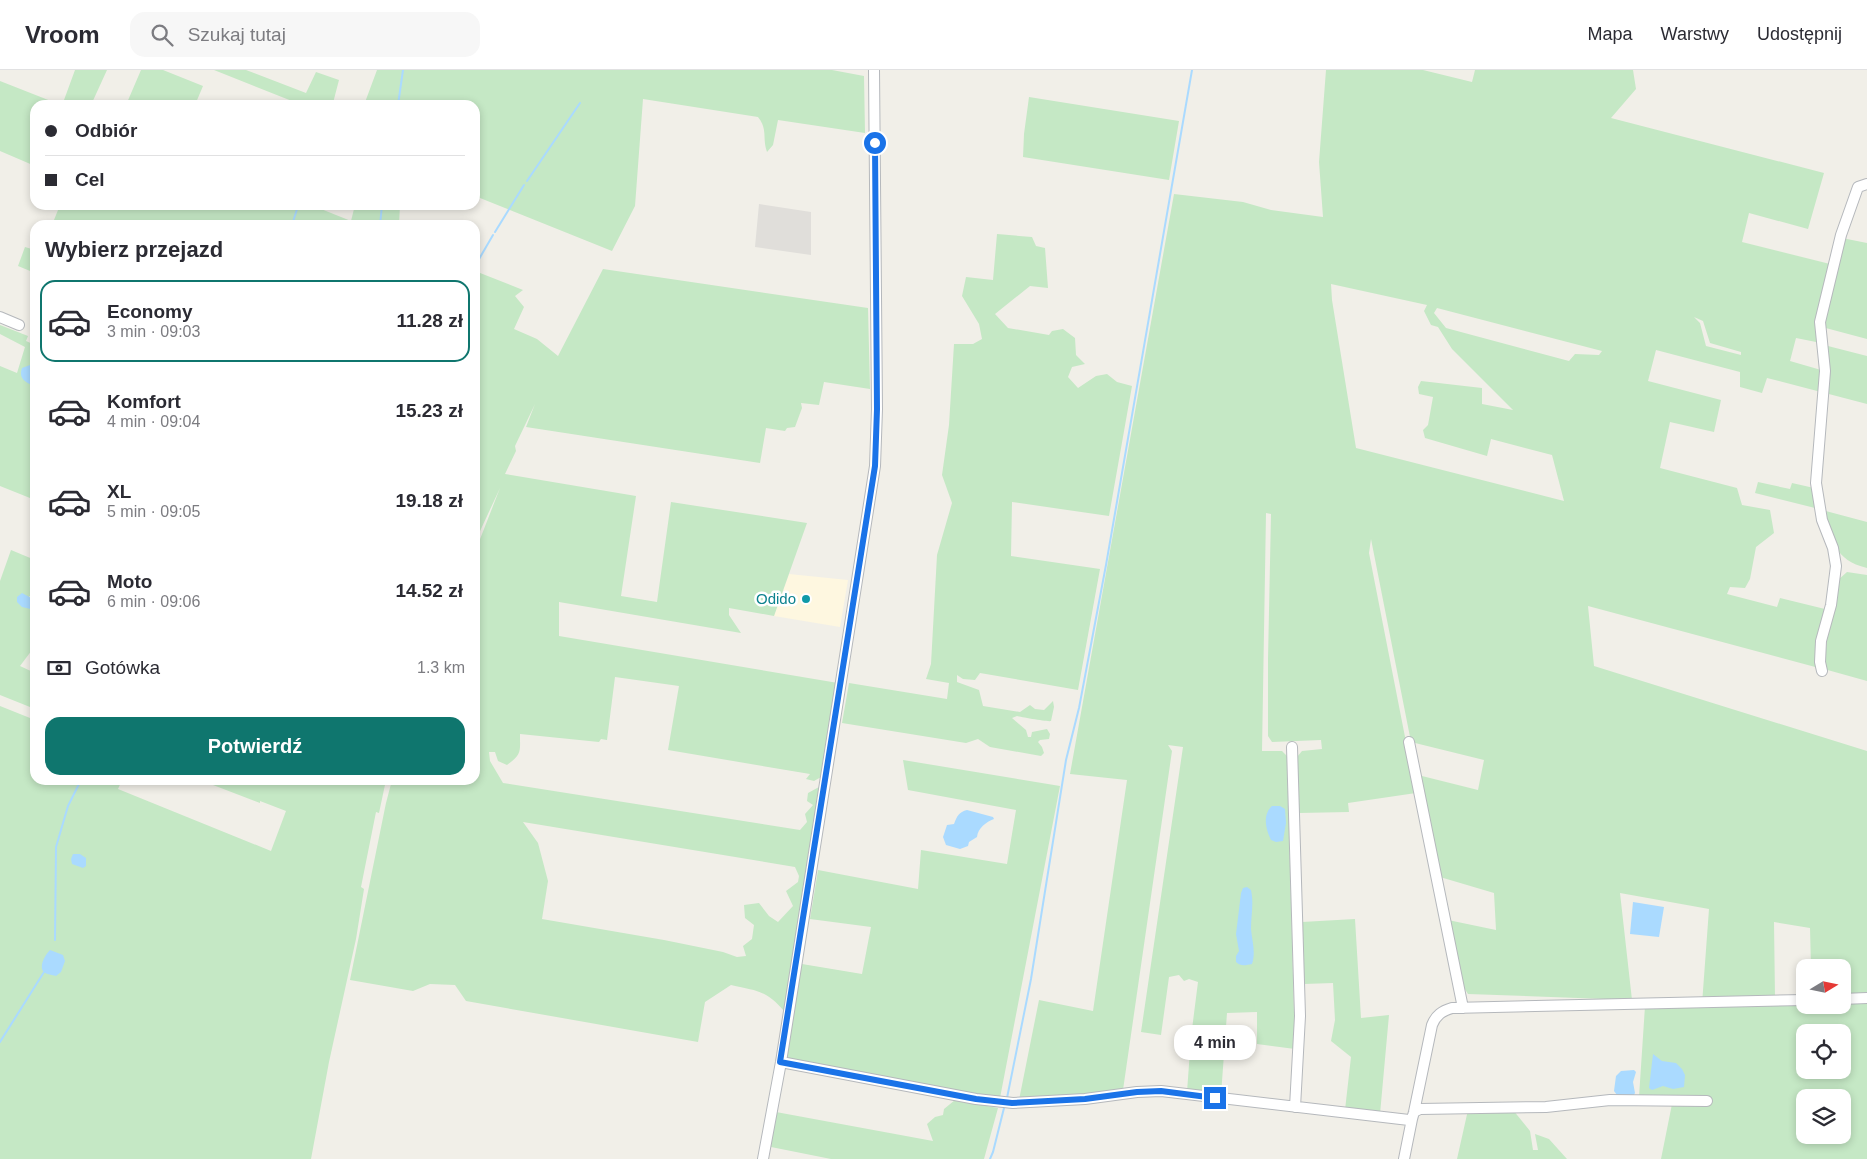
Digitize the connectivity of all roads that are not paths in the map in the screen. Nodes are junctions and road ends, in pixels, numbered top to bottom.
1 (874, 70) edge
2 (1867, 184) edge
3 (0, 317) edge
4 (20, 325) dead end
5 (1822, 671) dead end
6 (1409, 742) dead end
7 (1292, 747) dead end
8 (1867, 998) edge
9 (1851, 999) edge
10 (1796, 1000) edge
11 (1463, 1008) junction
12 (780, 1062) junction
13 (1707, 1101) dead end
14 (1294, 1108) junction
15 (1413, 1115) junction
16 (763, 1159) edge
17 (1404, 1159) edge

1 - 12 street
2 - 5 street
3 - 4 street
6 - 11 street
7 - 14 street
8 - 9 street
10 - 11 street
11 - 15 street
12 - 14 street
12 - 16 street
13 - 15 street
14 - 15 street
15 - 17 street

